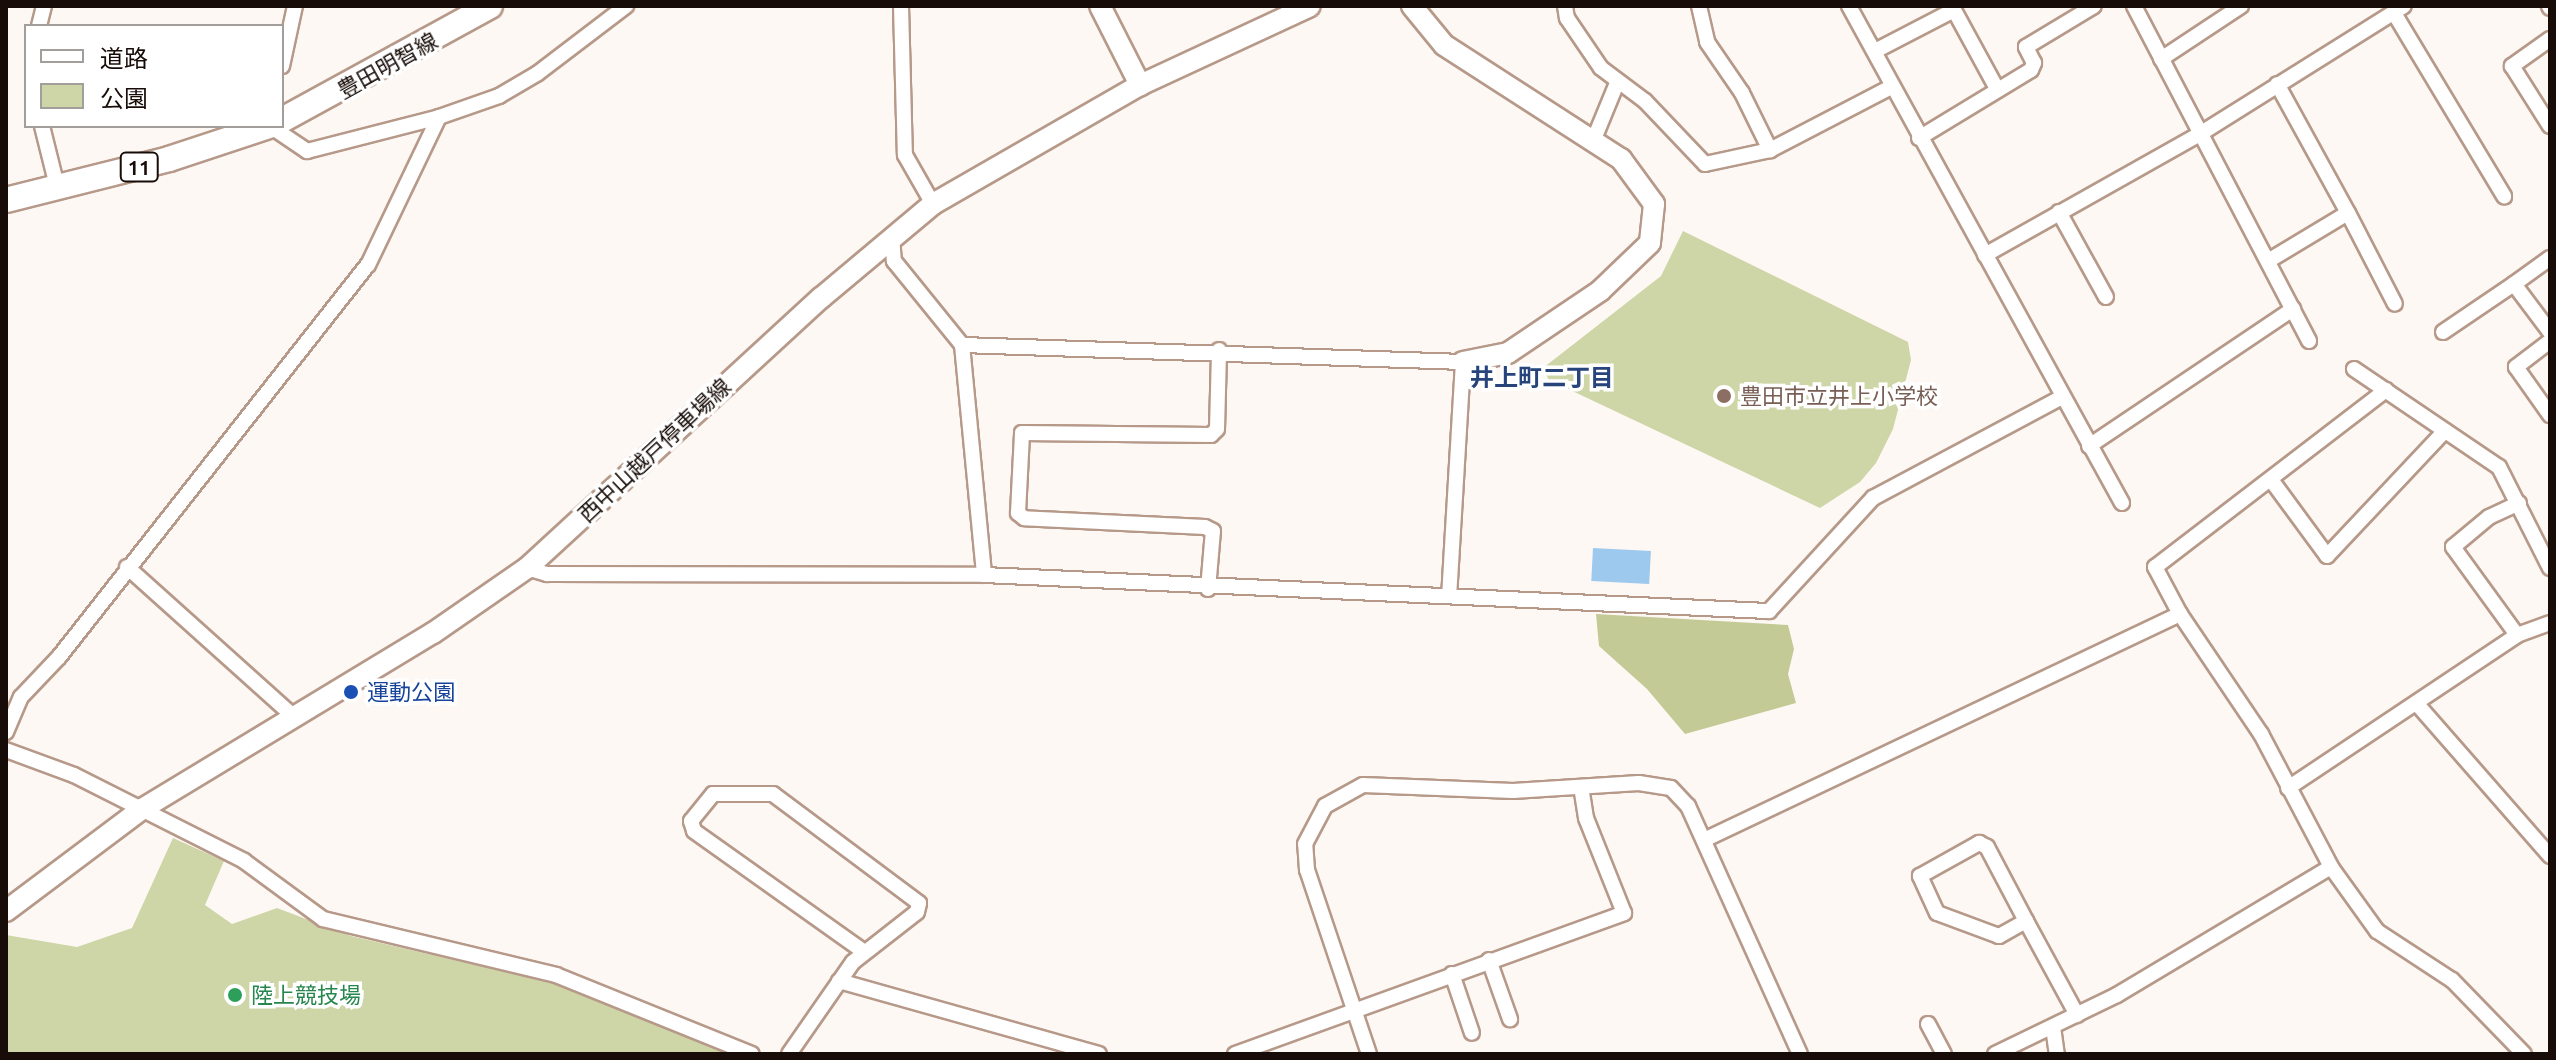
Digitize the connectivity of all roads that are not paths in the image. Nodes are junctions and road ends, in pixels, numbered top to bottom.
1 (295, 6) edge
2 (490, 6) edge
3 (626, 6) edge
4 (901, 6) edge
5 (1100, 6) edge
6 (1310, 6) edge
7 (1412, 6) edge
8 (1565, 6) edge
9 (1699, 6) edge
10 (1849, 6) edge
11 (2094, 6) edge
12 (2134, 6) edge
13 (2241, 6) edge
14 (2399, 9) edge
15 (2550, 39) edge
16 (1875, 51) junction
17 (284, 57) edge
18 (2161, 59) junction
19 (1617, 83) junction
20 (2277, 84) junction
21 (1140, 85) junction
22 (1891, 87) junction
23 (1997, 89) junction
24 (439, 117) junction
25 (284, 119) edge
26 (2550, 126) edge
27 (42, 128) edge
28 (263, 128) edge
29 (272, 128) edge
30 (2203, 132) junction
31 (1919, 138) junction
32 (1594, 139) junction
33 (1770, 150) junction
34 (57, 186) junction
35 (2504, 196) dead end
36 (6, 200) edge
37 (933, 204) junction
38 (2059, 212) junction
39 (2348, 213) junction
40 (891, 234) junction
41 (1985, 255) junction
42 (2550, 258) edge
43 (2268, 261) junction
44 (2514, 284) junction
45 (2106, 297) dead end
46 (2395, 304) dead end
47 (2293, 309) junction
48 (2443, 332) dead end
49 (2550, 332) edge
50 (2309, 341) dead end
51 (2550, 341) edge
52 (962, 345) junction
53 (1219, 350) junction
54 (1463, 362) junction
55 (2354, 369) dead end
56 (2386, 390) junction
57 (2062, 397) junction
58 (2550, 415) edge
59 (2445, 431) junction
60 (2089, 446) junction
61 (2272, 481) junction
62 (2122, 503) dead end
63 (2519, 503) junction
64 (127, 567) junction
65 (527, 568) junction
66 (2550, 568) edge
67 (984, 575) junction
68 (1208, 589) junction
69 (1449, 596) junction
70 (2180, 614) junction
71 (2550, 623) edge
72 (2517, 635) junction
73 (2417, 704) junction
74 (294, 717) junction
75 (6, 732) edge
76 (6, 750) edge
77 (1581, 788) junction
78 (2288, 788) junction
79 (142, 809) junction
80 (1706, 839) junction
81 (2550, 856) edge
82 (2331, 867) junction
83 (10, 902) edge
84 (2026, 921) junction
85 (864, 952) junction
86 (1489, 960) junction
87 (1452, 974) junction
88 (839, 981) junction
89 (1353, 1008) junction
90 (2077, 1015) junction
91 (1510, 1019) dead end
92 (1928, 1024) dead end
93 (2053, 1027) junction
94 (1472, 1033) dead end
95 (752, 1054) edge
96 (789, 1054) edge
97 (1099, 1054) edge
98 (1235, 1054) edge
99 (1369, 1054) edge
100 (1800, 1054) edge
101 (1944, 1054) edge
102 (1995, 1054) edge
103 (2057, 1054) edge
104 (2524, 1054) edge

1 - 17 street
2 - 25 main road, 豊田明智線
3 - 24 street
4 - 37 street
5 - 21 main road
6 - 21 main road, 西中山越戸停車場線
7 - 32 main road
8 - 19 street
9 - 33 street
10 - 16 street
11 - 23 street
12 - 18 street
13 - 18 street
14 - 20 street
14 - 35 street
15 - 26 street
16 - 22 street
16 - 23 street
18 - 30 street
19 - 32 street
19 - 33 street
20 - 30 street
20 - 39 street
21 - 37 main road, 西中山越戸停車場線
22 - 31 street
22 - 33 street
23 - 31 street
24 - 29 street
24 - 64 street
27 - 34 street
28 - 34 main road, 11
30 - 38 street
30 - 43 street
31 - 41 street
32 - 54 main road
34 - 36 main road, 11
37 - 40 main road, 西中山越戸停車場線
38 - 41 street
38 - 45 street
39 - 43 street
39 - 46 street
40 - 52 street
40 - 65 main road, 西中山越戸停車場線
41 - 57 street
42 - 44 street
43 - 47 street
44 - 48 street
44 - 49 street
47 - 50 street
47 - 60 street
51 - 58 street
52 - 53 street
52 - 67 street
53 - 54 street
53 - 68 street
54 - 69 street
55 - 56 street
56 - 59 street
56 - 61 street
57 - 60 street
57 - 69 street
59 - 61 street
59 - 63 street
60 - 62 street
61 - 70 street
63 - 66 street
63 - 72 street
64 - 74 street
64 - 75 street
65 - 67 street
65 - 74 main road, 西中山越戸停車場線
67 - 68 street
68 - 69 street
70 - 78 street
70 - 80 street
71 - 72 street
72 - 73 street
73 - 78 street
73 - 81 street
74 - 79 main road, 西中山越戸停車場線
76 - 79 street
77 - 80 street
77 - 86 street
77 - 89 street
78 - 82 street
79 - 83 main road, 西中山越戸停車場線
79 - 95 street
80 - 100 street
82 - 90 street
82 - 104 street
84 - 84 street
84 - 90 street
85 - 85 street
85 - 88 street
86 - 87 street
86 - 91 street
87 - 89 street
87 - 94 street
88 - 96 street
88 - 97 street
89 - 98 street
89 - 99 street
90 - 93 street
92 - 101 street
93 - 102 street
93 - 103 street

